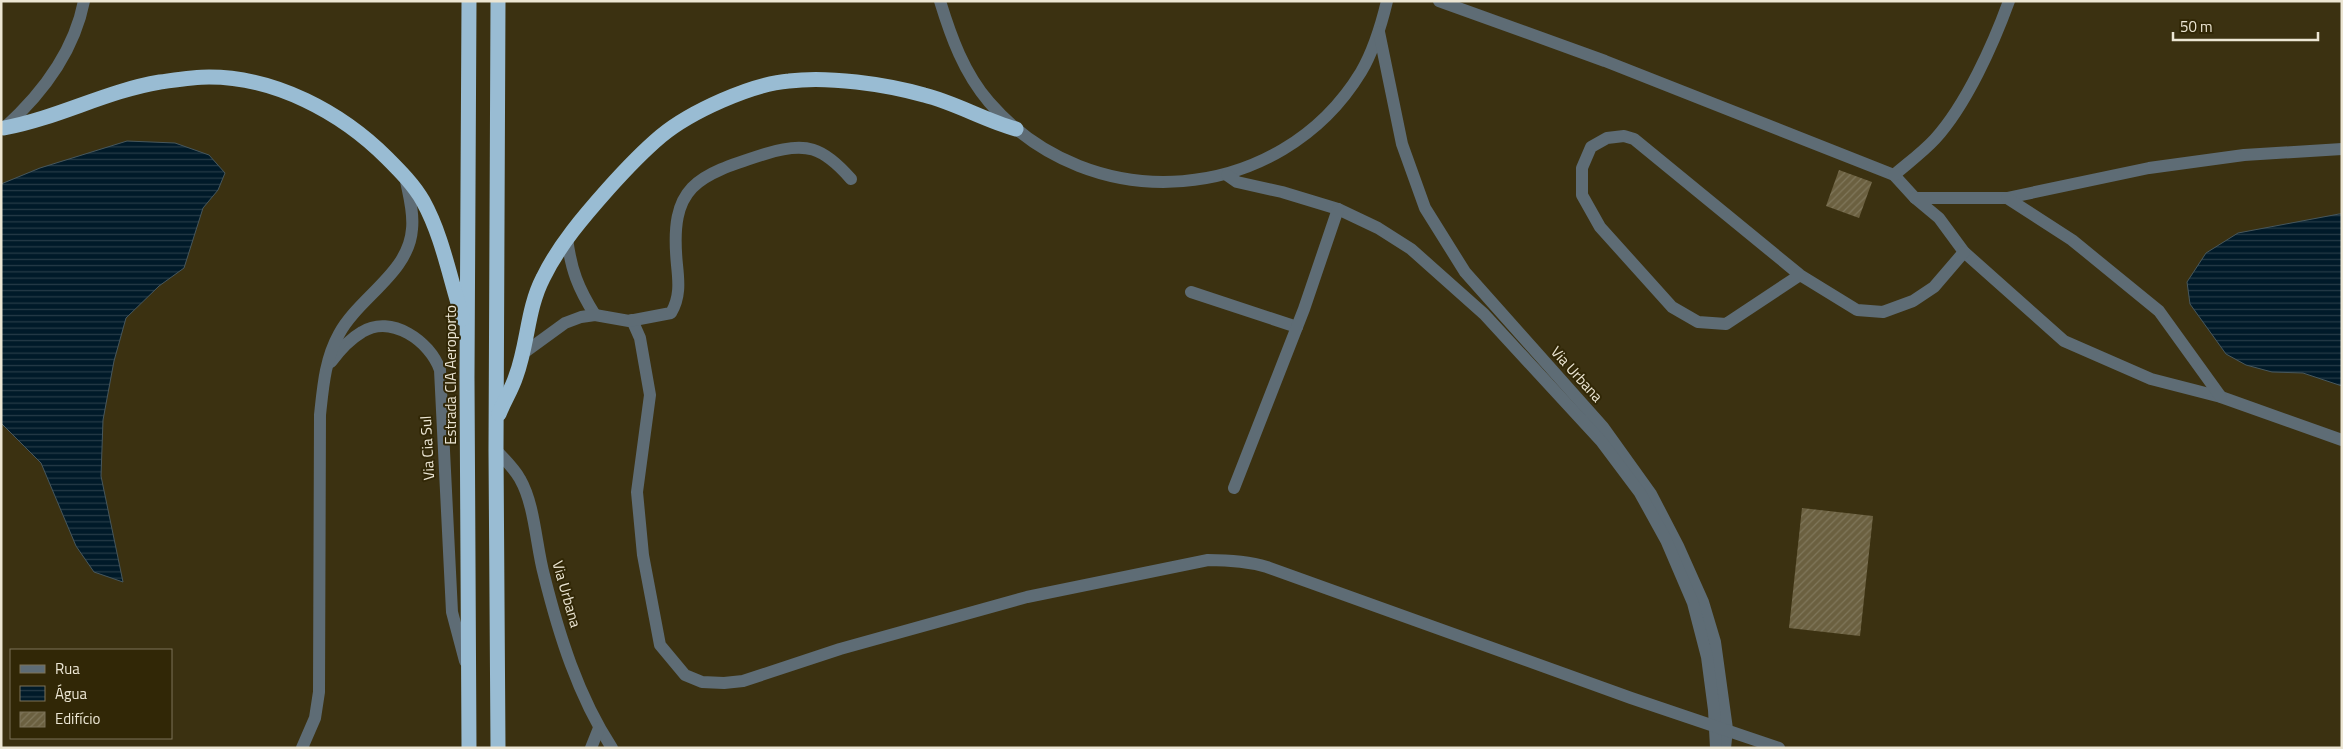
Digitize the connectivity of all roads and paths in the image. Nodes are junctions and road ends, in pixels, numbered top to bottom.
1 (84, 1) edge
2 (469, 1) edge
3 (498, 1) edge
4 (940, 1) edge
5 (1387, 1) edge
6 (1439, 1) edge
7 (2009, 1) edge
8 (1379, 32) junction
9 (3, 129) edge
10 (1016, 129) junction
11 (2342, 149) edge
12 (1227, 174) junction
13 (1894, 175) junction
14 (405, 176) junction
15 (851, 179) dead end
16 (1915, 198) junction
17 (2007, 198) junction
18 (1338, 209) junction
19 (567, 238) junction
20 (1964, 252) junction
21 (1800, 275) junction
22 (1191, 292) dead end
23 (595, 315) junction
24 (632, 320) junction
25 (1297, 328) junction
26 (467, 332) junction
27 (521, 355) junction
28 (325, 373) junction
29 (2221, 397) junction
30 (496, 420) junction
31 (2342, 440) edge
32 (496, 450) junction
33 (1234, 488) dead end
34 (469, 676) junction
35 (599, 728) junction
36 (1721, 728) junction
37 (469, 747) edge
38 (302, 748) edge
39 (498, 748) edge
40 (591, 748) edge
41 (612, 748) edge
42 (1716, 748) edge
43 (1725, 748) edge
44 (1779, 748) edge

1 - 9 street
2 - 26 highway, Estrada CIA Aeroporto
3 - 30 highway
4 - 10 street
5 - 8 street
6 - 13 street
7 - 13 street
8 - 12 street
8 - 36 street, Via Urbana
9 - 14 highway
10 - 12 street
10 - 19 highway
11 - 17 street
12 - 18 street, Via Urbana
13 - 16 street
14 - 26 highway
14 - 28 street, Via Cia Sul
15 - 24 street
16 - 17 street
16 - 20 street
17 - 29 street
18 - 25 street
18 - 36 street, Via Urbana
19 - 23 street
19 - 27 highway
20 - 21 street
20 - 29 street
21 - 21 street
22 - 25 street
23 - 24 street
23 - 27 street
24 - 36 street
25 - 33 street
26 - 34 highway, Estrada CIA Aeroporto
27 - 30 highway
28 - 34 street, Via Cia Sul
28 - 38 street, Via Cia Sul
29 - 31 street
30 - 32 highway
32 - 35 street, Via Urbana
32 - 39 highway
34 - 37 highway, Estrada CIA Aeroporto
35 - 40 street
35 - 41 street, Via Urbana
36 - 42 street, Via Urbana
36 - 43 street, Via Urbana
36 - 44 street

